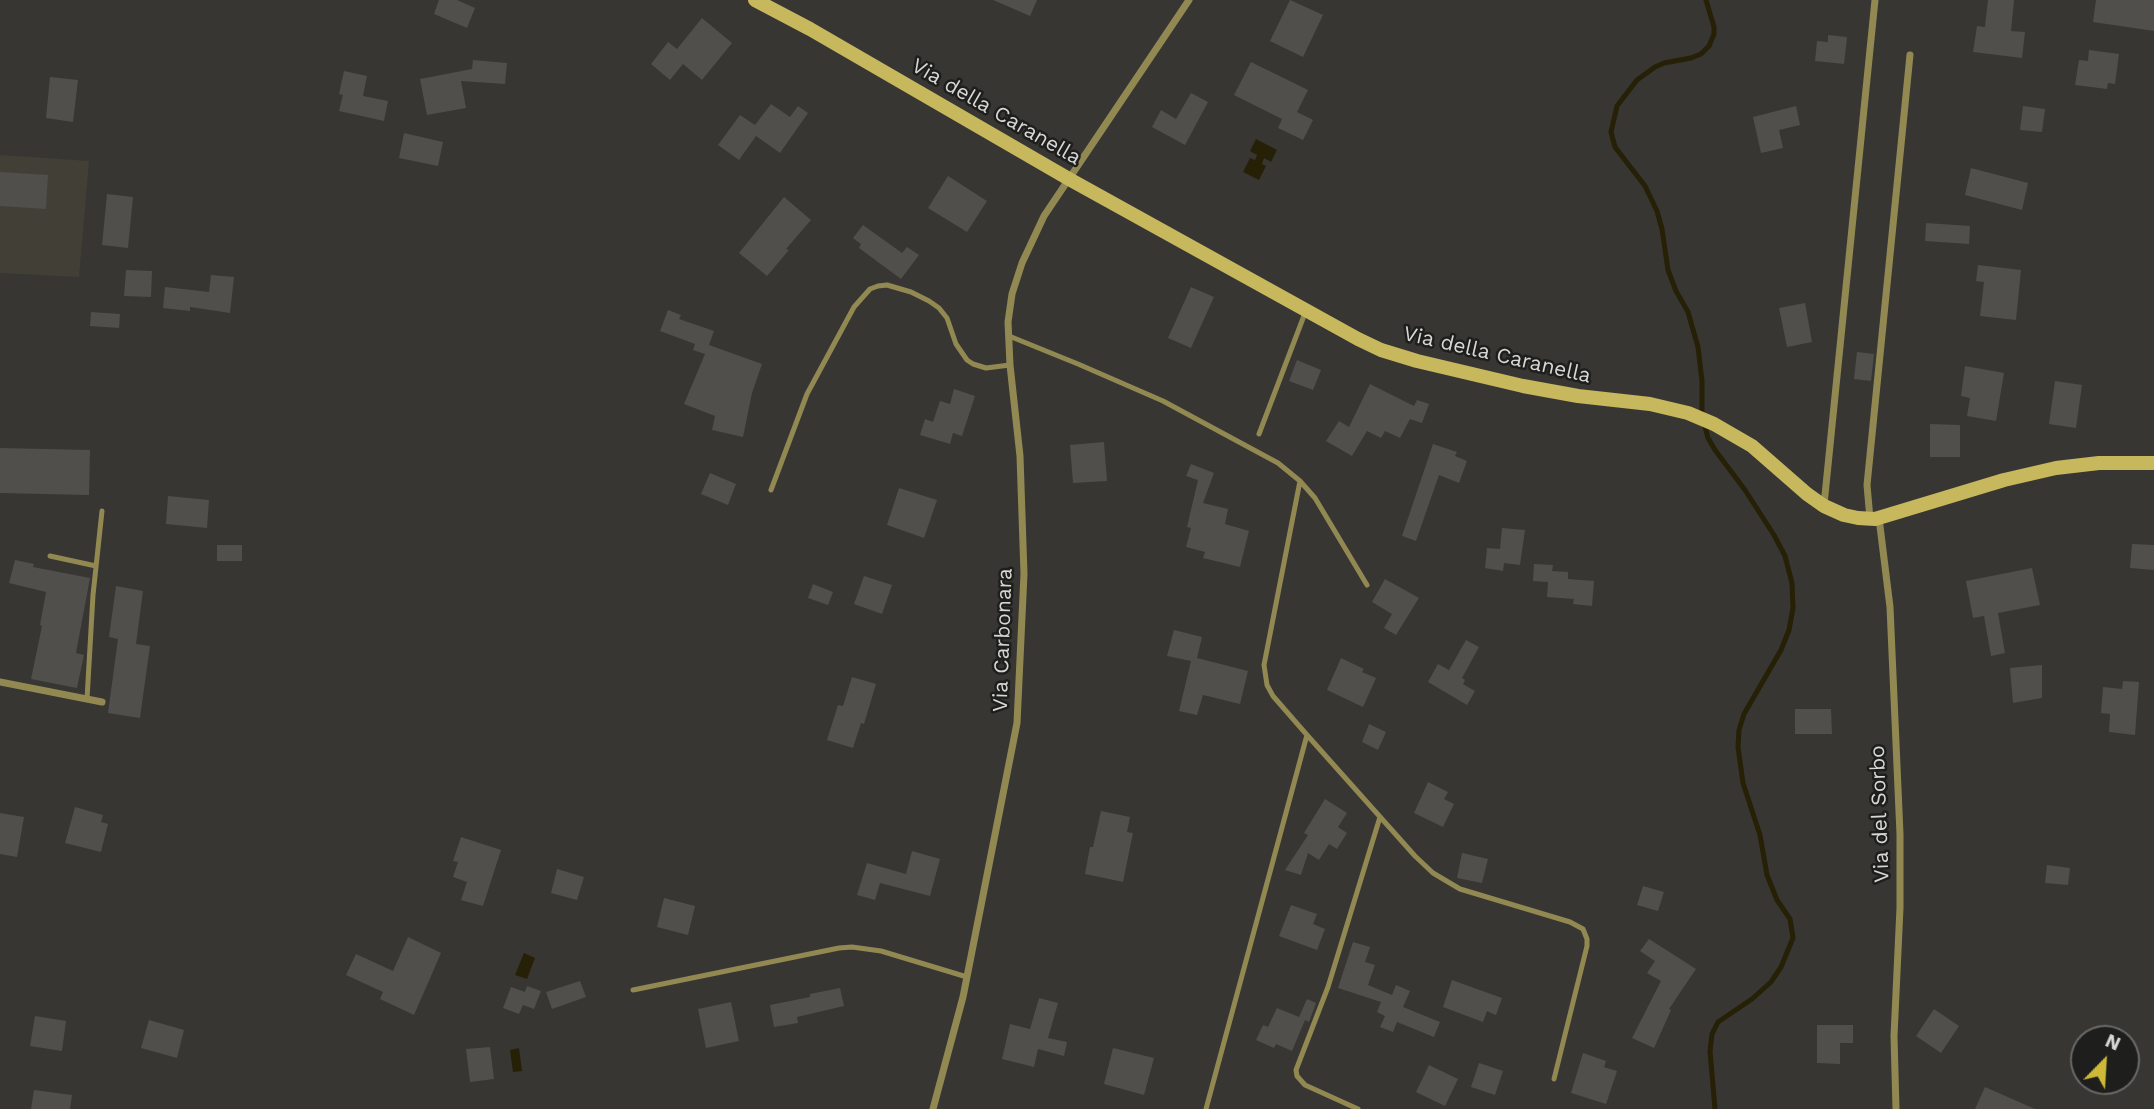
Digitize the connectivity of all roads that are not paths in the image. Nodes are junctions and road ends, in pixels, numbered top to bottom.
1 (755, 0) edge
2 (1189, 0) edge
3 (1875, 0) edge
4 (1910, 55) dead end
5 (1069, 179) junction
6 (1306, 312) junction
7 (1009, 336) junction
8 (1010, 365) junction
9 (1259, 434) dead end
10 (2154, 464) edge
11 (1300, 481) junction
12 (771, 490) dead end
13 (1824, 506) junction
14 (102, 512) dead end
15 (1874, 519) junction
16 (50, 556) dead end
17 (96, 566) junction
18 (1367, 585) dead end
19 (0, 682) edge
20 (87, 699) junction
21 (102, 702) dead end
22 (1307, 735) junction
23 (1380, 817) junction
24 (967, 977) junction
25 (633, 990) dead end
26 (1554, 1079) dead end
27 (933, 1109) edge
28 (1206, 1109) edge
29 (1358, 1109) edge
30 (1896, 1109) edge

1 - 5 main road, Via della Caranella
2 - 5 street, Via Carbonara
3 - 13 street
4 - 15 street, Via del Sorbo
5 - 6 main road, Via della Caranella
5 - 7 street, Via Carbonara
6 - 9 lane
6 - 13 main road, Via della Caranella
7 - 8 street, Via Carbonara
7 - 11 lane
8 - 12 lane
8 - 24 street, Via Carbonara
10 - 15 main road
11 - 18 lane
11 - 22 lane
13 - 15 main road, Via della Caranella
14 - 17 lane
15 - 30 street, Via del Sorbo
16 - 17 lane
17 - 20 lane
19 - 20 street
20 - 21 street
22 - 23 lane
22 - 28 lane
23 - 26 lane
23 - 29 lane
24 - 25 lane
24 - 27 street, Via Carbonara

